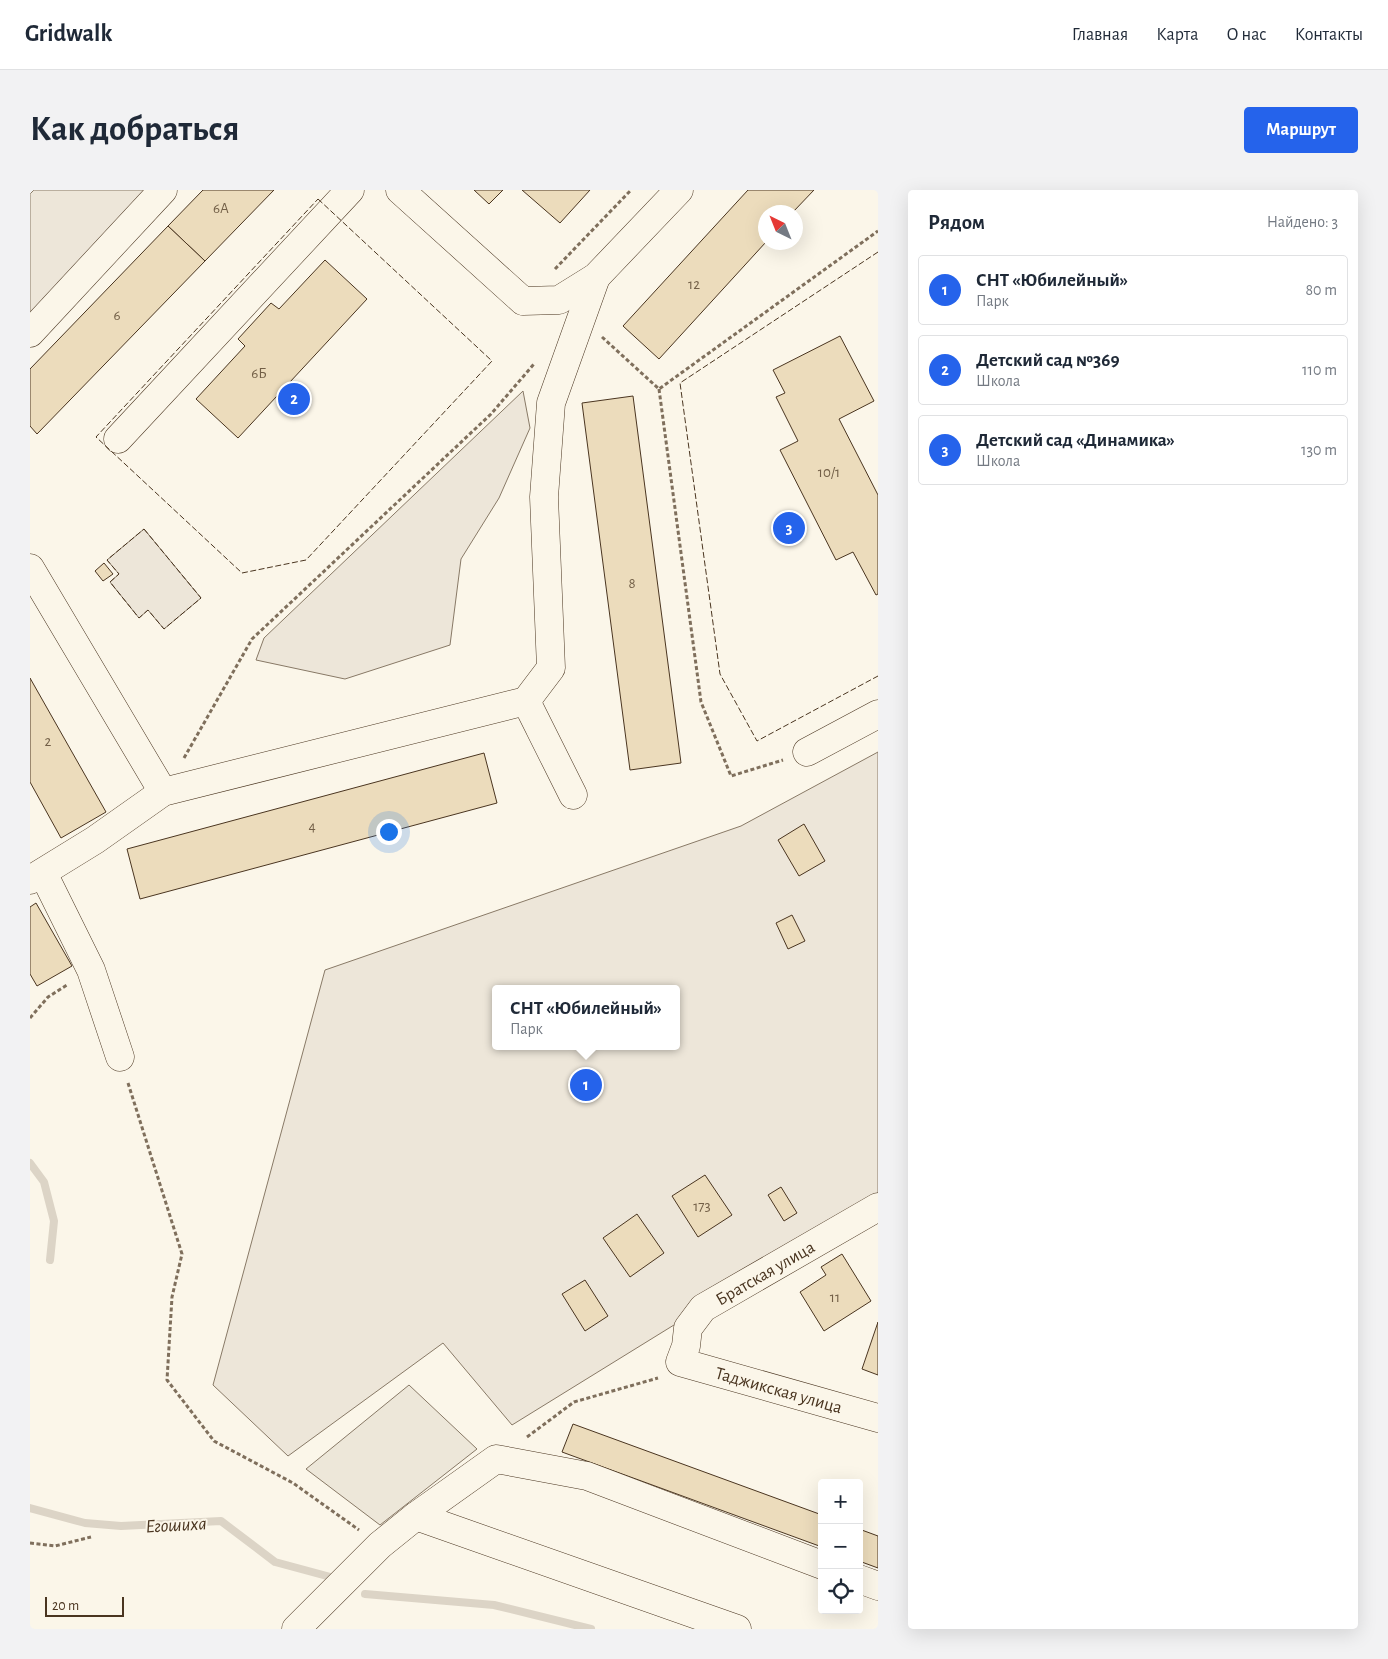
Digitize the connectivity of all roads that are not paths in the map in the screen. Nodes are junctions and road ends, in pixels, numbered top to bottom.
1 (163, 190) edge
2 (350, 190) edge
3 (400, 190) edge
4 (679, 190) edge
5 (596, 277) junction
6 (30, 333) edge
7 (118, 439) dead end
8 (30, 568) edge
9 (526, 701) junction
10 (878, 714) edge
11 (807, 752) road end
12 (163, 792) junction
13 (573, 795) dead end
14 (36, 877) edge
15 (120, 1057) road end
16 (878, 1207) edge
17 (680, 1362) joint
18 (878, 1418) edge
19 (416, 1516) junction
20 (818, 1563) edge
21 (863, 1580) edge
22 (878, 1586) edge
23 (296, 1629) edge
24 (737, 1629) edge

1 - 6 street
2 - 7 street
3 - 5 street
4 - 5 street
5 - 9 street
8 - 12 street
9 - 12 street
9 - 13 street
10 - 11 street
12 - 14 street
14 - 15 street
16 - 17 street, Братская улица
17 - 18 street, Таджикская улица
19 - 20 street
19 - 23 street
19 - 24 street
21 - 22 street

